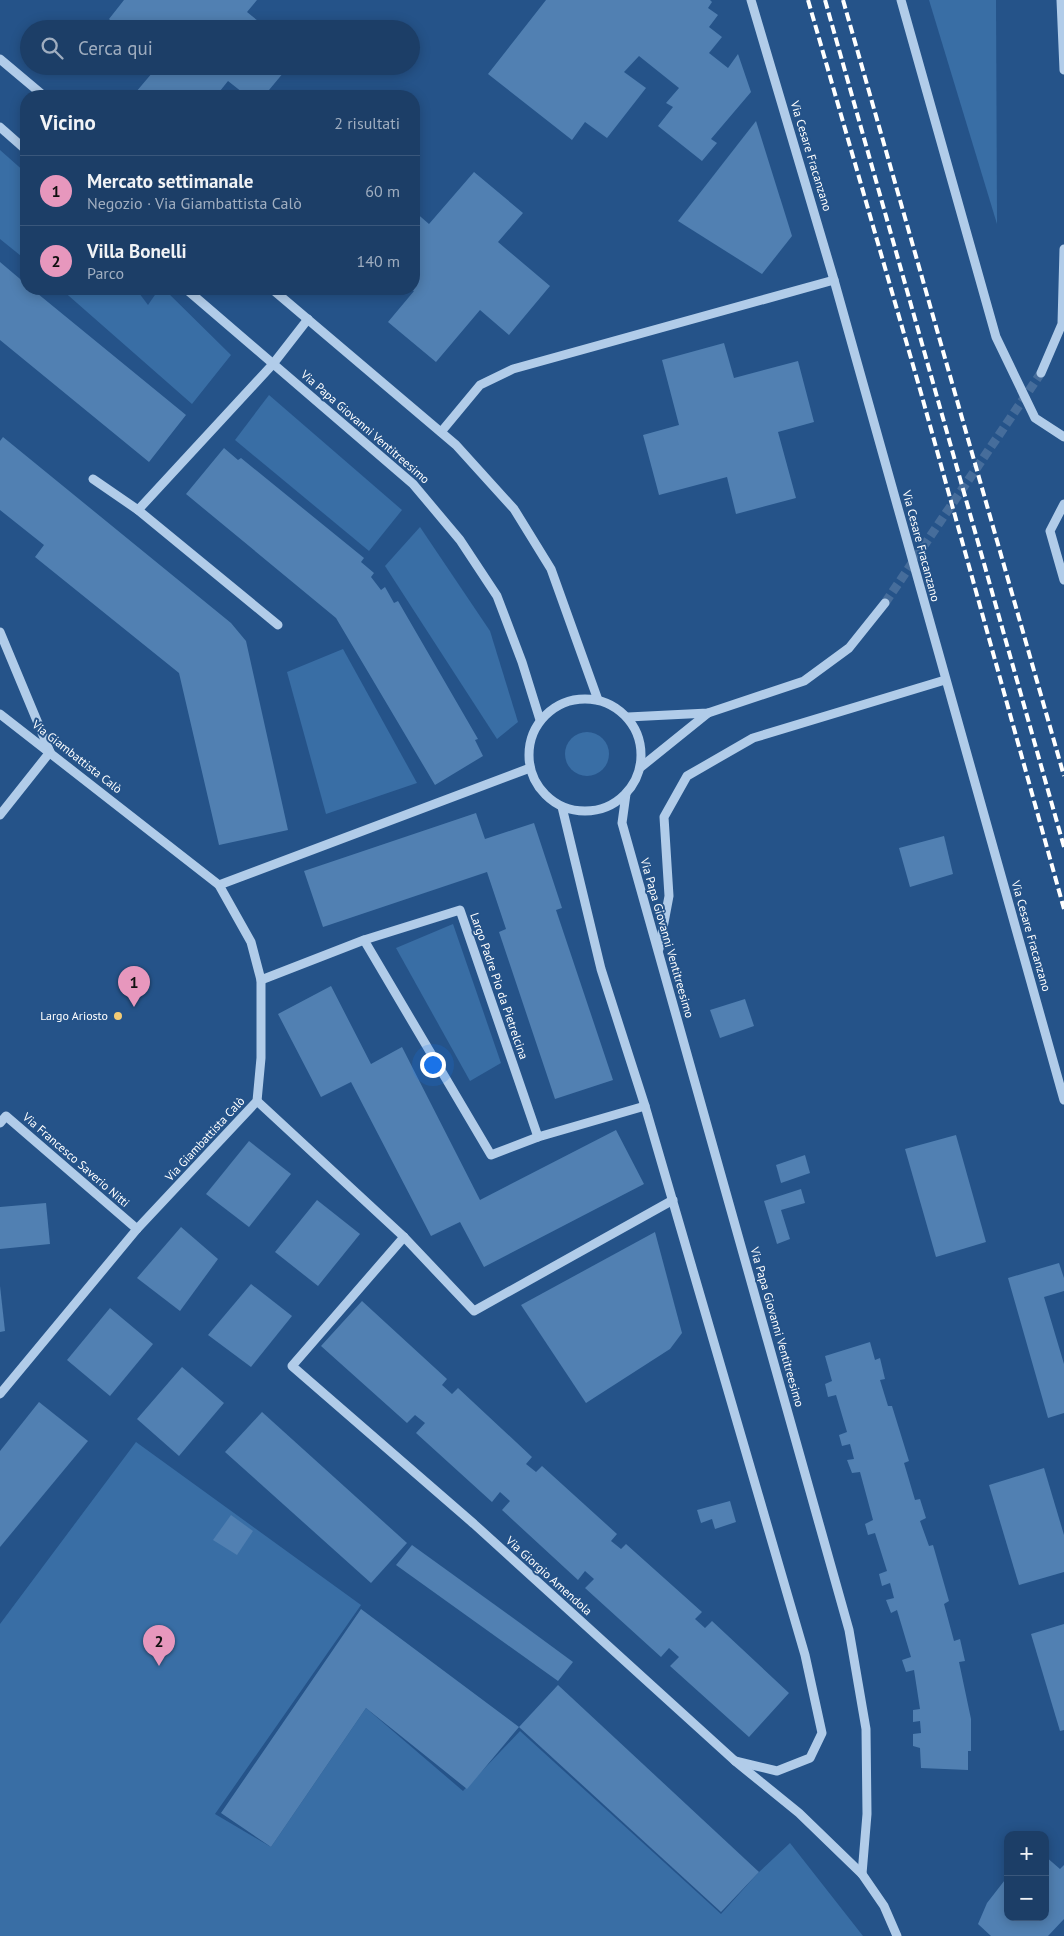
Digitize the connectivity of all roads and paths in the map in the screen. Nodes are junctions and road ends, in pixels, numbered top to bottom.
1 (751, 0) edge
2 (901, 0) edge
3 (1061, 0) edge
4 (0, 59) edge
5 (1064, 70) edge
6 (37, 90) edge
7 (0, 127) edge
8 (20, 145) edge
9 (1064, 249) edge
10 (834, 280) junction
11 (193, 295) edge
12 (279, 295) edge
13 (308, 319) junction
14 (273, 364) junction
15 (1041, 373) tunnel mouth
16 (441, 432) junction
17 (1064, 437) edge
18 (93, 479) dead end
19 (1064, 504) edge
20 (138, 510) junction
21 (1064, 580) edge
22 (885, 604) tunnel mouth
23 (278, 625) dead end
24 (0, 632) edge
25 (945, 680) junction
26 (598, 700) junction
27 (708, 713) junction
28 (0, 714) edge
29 (628, 717) junction
30 (540, 720) junction
31 (50, 752) junction
32 (641, 767) junction
33 (530, 768) junction
34 (626, 794) junction
35 (562, 807) junction
36 (0, 815) edge
37 (219, 885) junction
38 (364, 940) junction
39 (658, 952) junction
40 (262, 980) junction
41 (1064, 1100) edge
42 (257, 1101) junction
43 (645, 1106) junction
44 (0, 1123) edge
45 (538, 1137) junction
46 (673, 1200) junction
47 (137, 1229) junction
48 (404, 1237) junction
49 (0, 1394) edge
50 (735, 1761) junction
51 (862, 1874) junction
52 (897, 1936) edge

1 - 10 street, Via Cesare Fracanzano
2 - 17 street
3 - 5 street
4 - 6 street
7 - 8 street
9 - 15 street
10 - 16 street
10 - 25 street, Via Cesare Fracanzano
11 - 14 street, Via Papa Giovanni Ventitreesimo
12 - 13 street
13 - 14 street
13 - 16 street
14 - 20 street
14 - 30 street, Via Papa Giovanni Ventitreesimo
16 - 26 street
18 - 20 street
19 - 21 street
20 - 23 street
22 - 27 street
24 - 31 street
25 - 39 street
25 - 41 street, Via Cesare Fracanzano
26 - 29 street
26 - 30 street
27 - 29 street
27 - 32 street
28 - 31 street, Via Giambattista Calò
29 - 32 street
30 - 33 street
31 - 36 street
31 - 37 street, Via Giambattista Calò
32 - 34 street
33 - 35 street
33 - 37 street
34 - 35 street
34 - 39 street, Via Papa Giovanni Ventitreesimo
35 - 43 street
37 - 40 street, Via Giambattista Calò
38 - 40 street, Largo Padre Pio da Pietrelcina
38 - 45 street
38 - 45 street, Largo Padre Pio da Pietrelcina
39 - 51 street, Via Papa Giovanni Ventitreesimo
40 - 42 street, Via Giambattista Calò
42 - 47 street, Via Giambattista Calò
42 - 48 street
43 - 45 street
43 - 46 street
44 - 47 street, Via Francesco Saverio Nitti
46 - 48 street
46 - 50 street
47 - 49 street, Via Giambattista Calò
48 - 50 street, Via Giorgio Amendola
50 - 51 street, Via Giorgio Amendola
51 - 52 street, Via Giorgio Amendola

